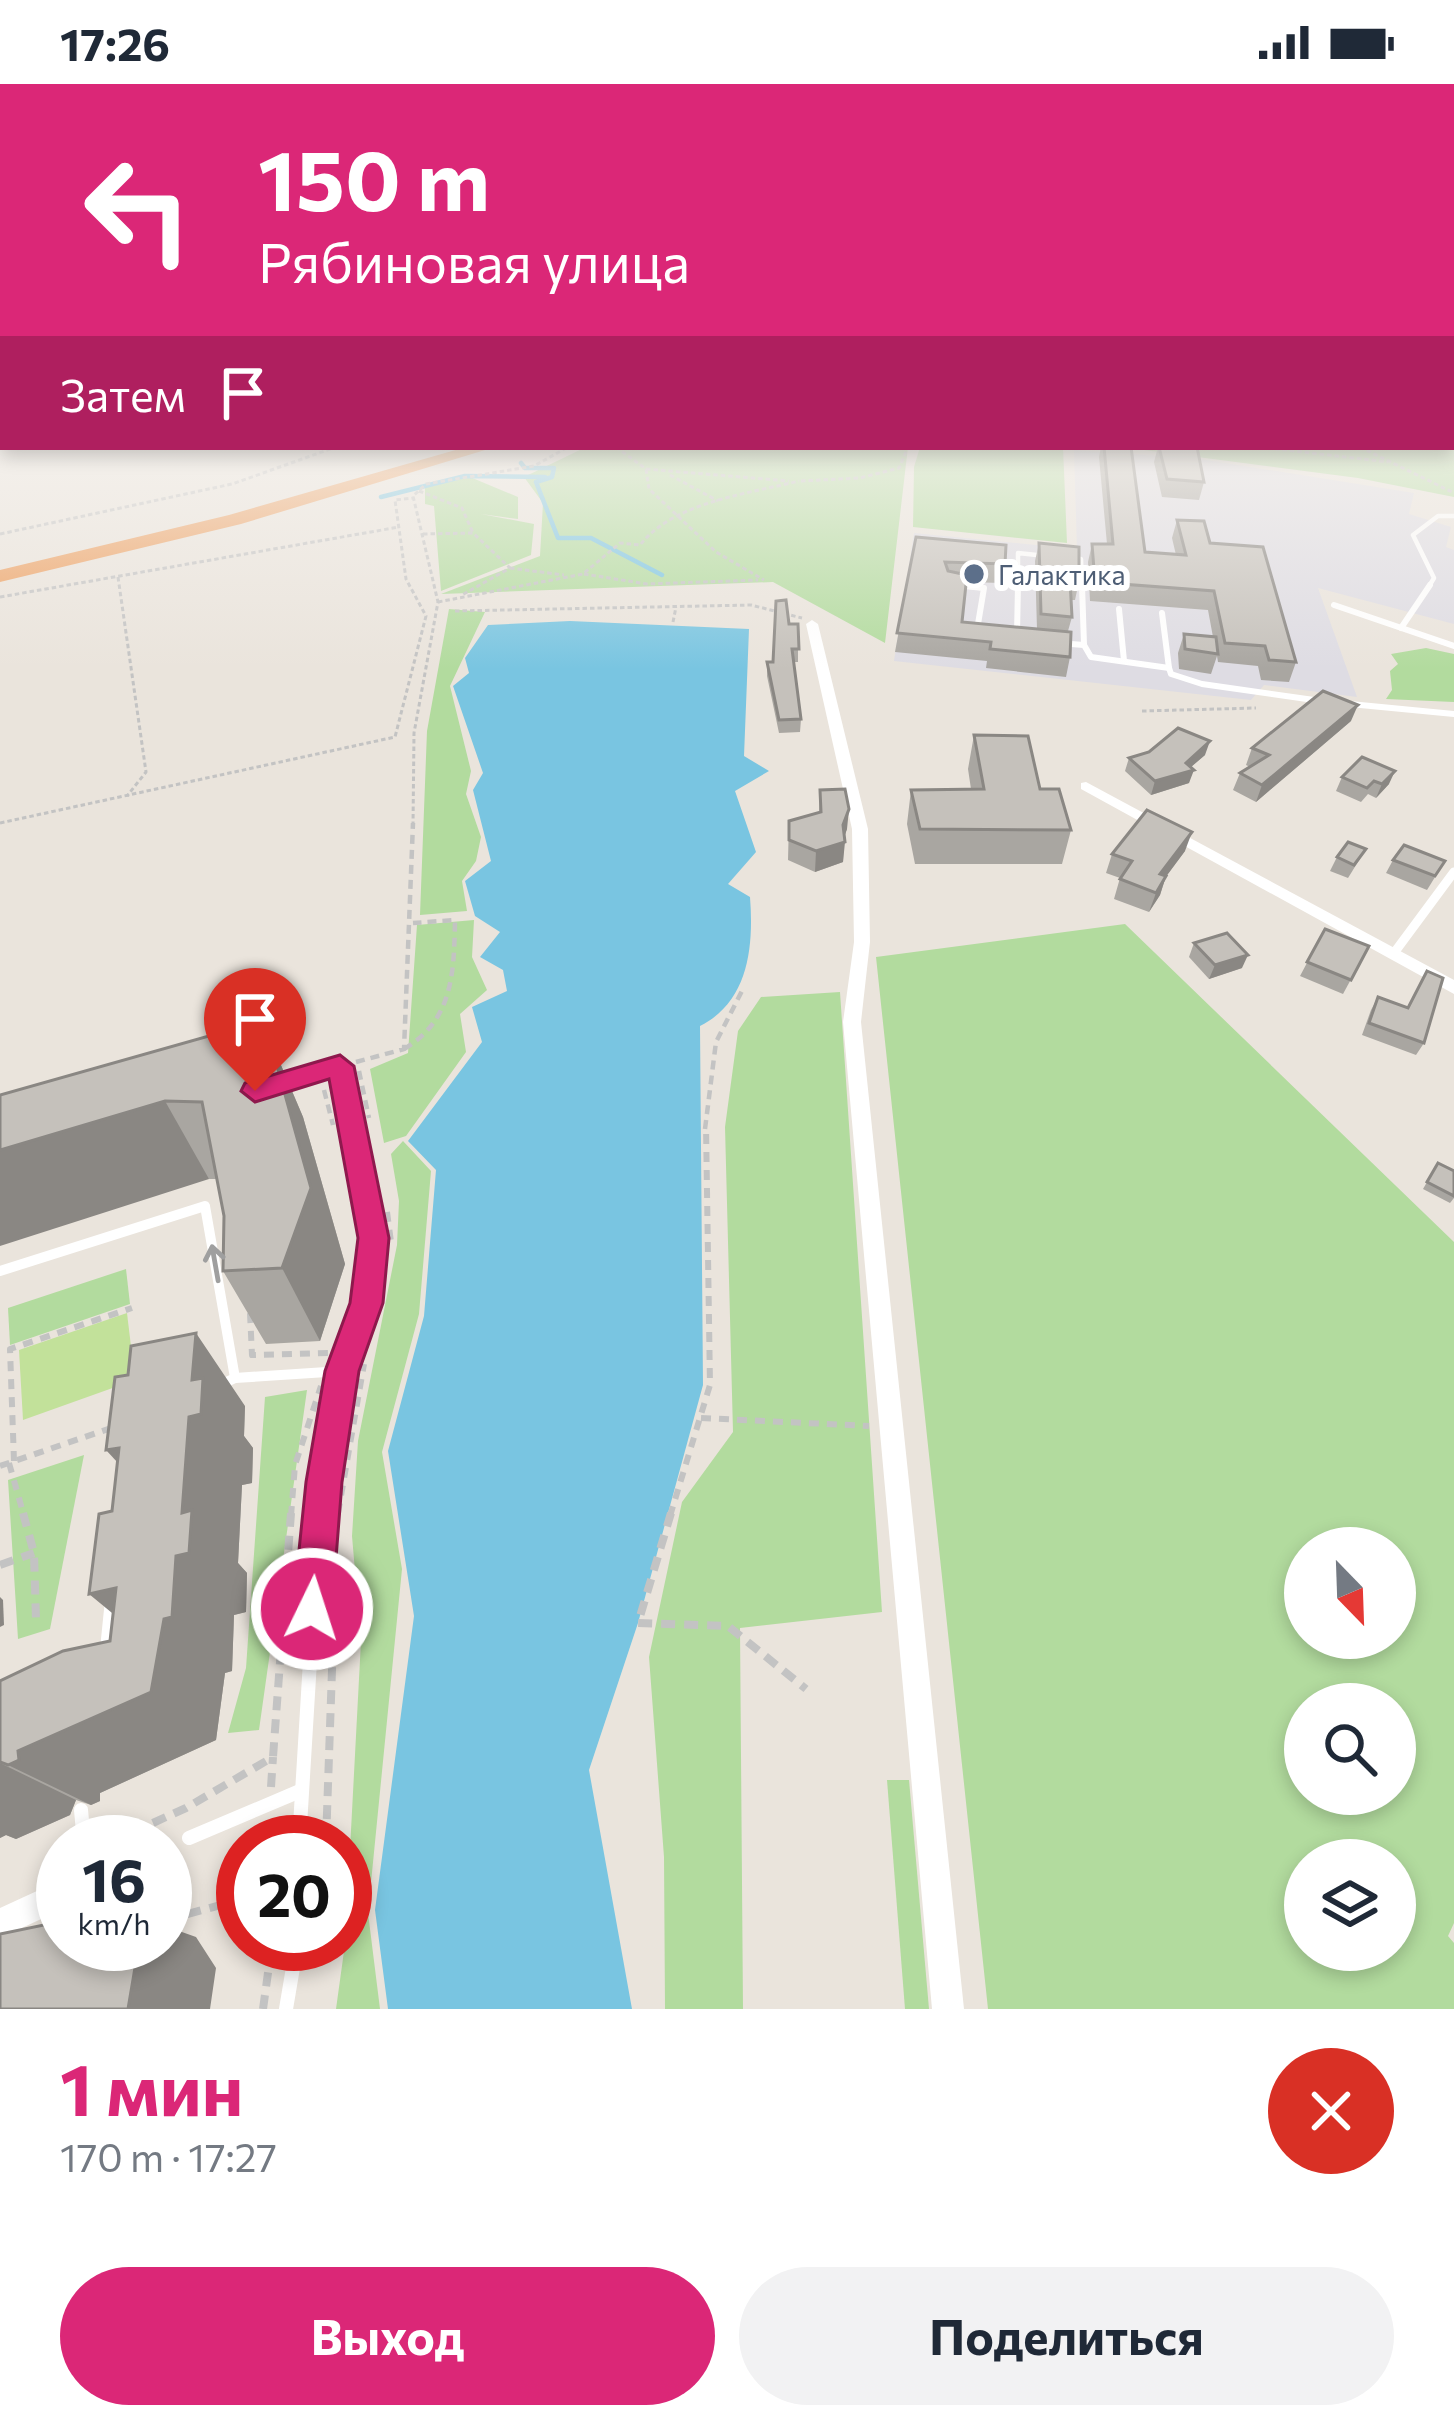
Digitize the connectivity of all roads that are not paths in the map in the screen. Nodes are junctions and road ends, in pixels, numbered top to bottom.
1 (254, 490) edge
2 (338, 490) edge
3 (1454, 515) edge
4 (0, 554) edge
5 (0, 575) edge
6 (948, 584) edge
7 (1334, 605) dead end
8 (1119, 609) dead end
9 (1162, 613) dead end
10 (812, 624) road end
11 (1401, 628) junction
12 (1040, 641) edge
13 (1084, 645) junction
14 (1454, 646) edge
15 (1124, 661) junction
16 (1169, 668) junction
17 (1454, 714) edge
18 (1086, 786) dead end
19 (1454, 872) edge
20 (1394, 953) junction
21 (1454, 988) edge
22 (349, 1064) joint
23 (250, 1093) edge
24 (0, 1271) edge
25 (342, 1371) junction
26 (236, 1378) junction
27 (193, 1396) edge
28 (114, 1579) edge
29 (105, 1668) edge
30 (300, 1791) junction
31 (81, 1810) dead end
32 (81, 1815) edge
33 (300, 1815) edge
34 (192, 1837) edge
35 (36, 1906) edge
36 (0, 1923) edge
37 (292, 1971) edge
38 (286, 2009) edge
39 (948, 2009) edge

1 - 4 highway
2 - 5 highway
3 - 11 lane
6 - 13 lane
7 - 11 lane
8 - 15 lane
9 - 16 lane
10 - 39 street
11 - 14 lane
12 - 13 lane
13 - 15 lane
15 - 16 lane
16 - 17 lane
18 - 20 street
19 - 20 lane
20 - 21 street
22 - 23 street
22 - 25 lane
26 -> 24 lane
25 - 26 lane
25 - 30 lane
26 - 27 lane
28 - 29 lane
30 - 33 lane
30 - 34 lane
31 - 32 lane
35 - 36 street
37 - 38 lane

